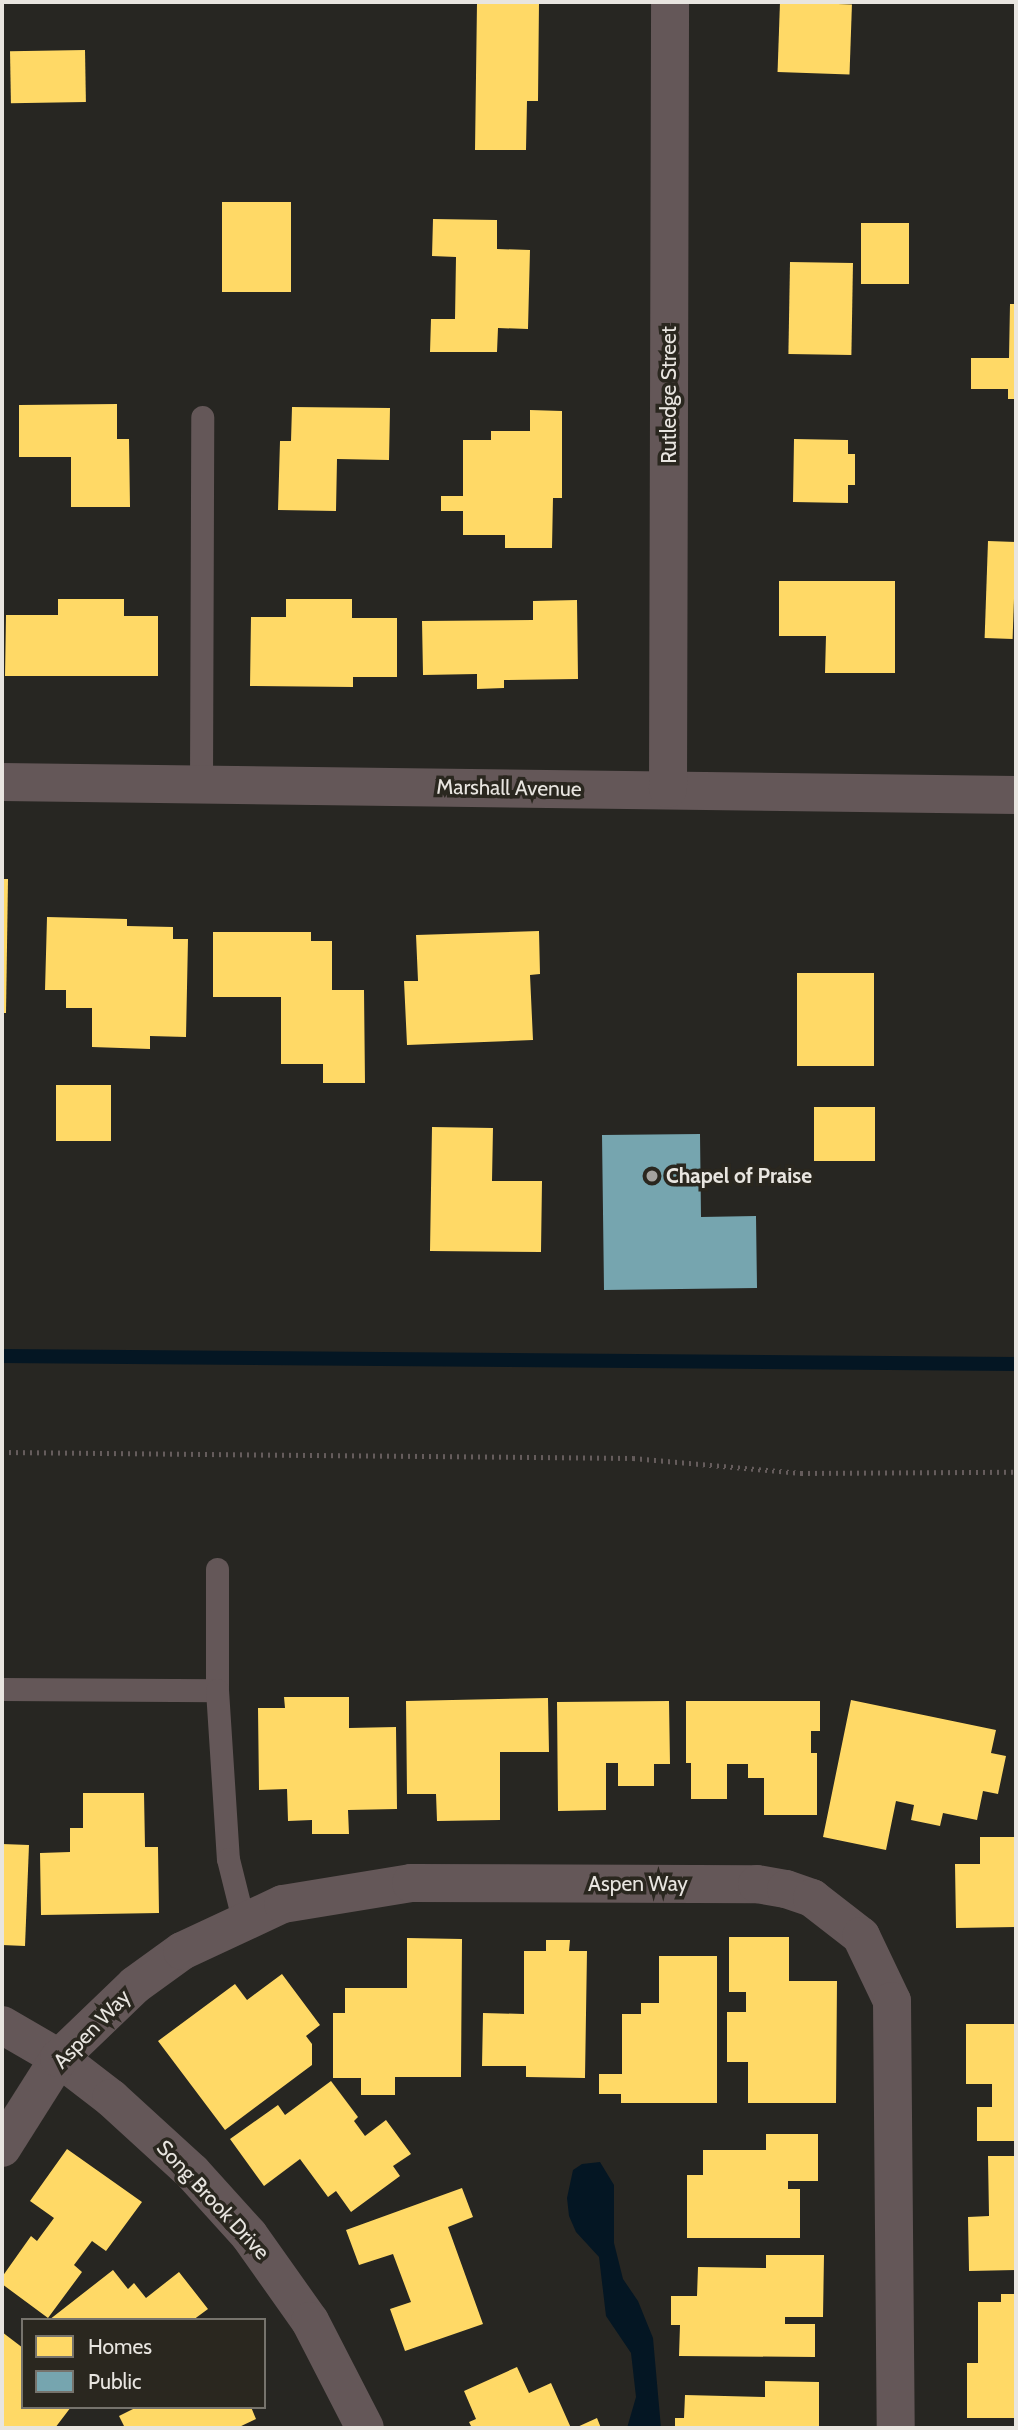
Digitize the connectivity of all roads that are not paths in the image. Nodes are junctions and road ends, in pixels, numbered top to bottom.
1 (670, 2) edge
2 (202, 417) dead end
3 (2, 782) edge
4 (201, 784) junction
5 (668, 789) junction
6 (1016, 795) edge
7 (217, 1569) dead end
8 (2, 1689) edge
9 (217, 1690) junction
10 (243, 1919) junction
11 (2, 2025) edge
12 (59, 2059) junction
13 (2, 2148) edge
14 (358, 2426) edge
15 (896, 2428) edge

1 - 5 street, Rutledge Street
2 - 4 lane
3 - 4 street, Marshall Avenue
4 - 5 street, Marshall Avenue
5 - 6 street, Marshall Avenue
7 - 9 lane
8 - 9 lane
9 - 10 lane
10 - 12 street, Aspen Way
10 - 15 street, Aspen Way
11 - 12 street, Song Brook Drive
12 - 13 street, Aspen Way
12 - 14 street, Song Brook Drive

